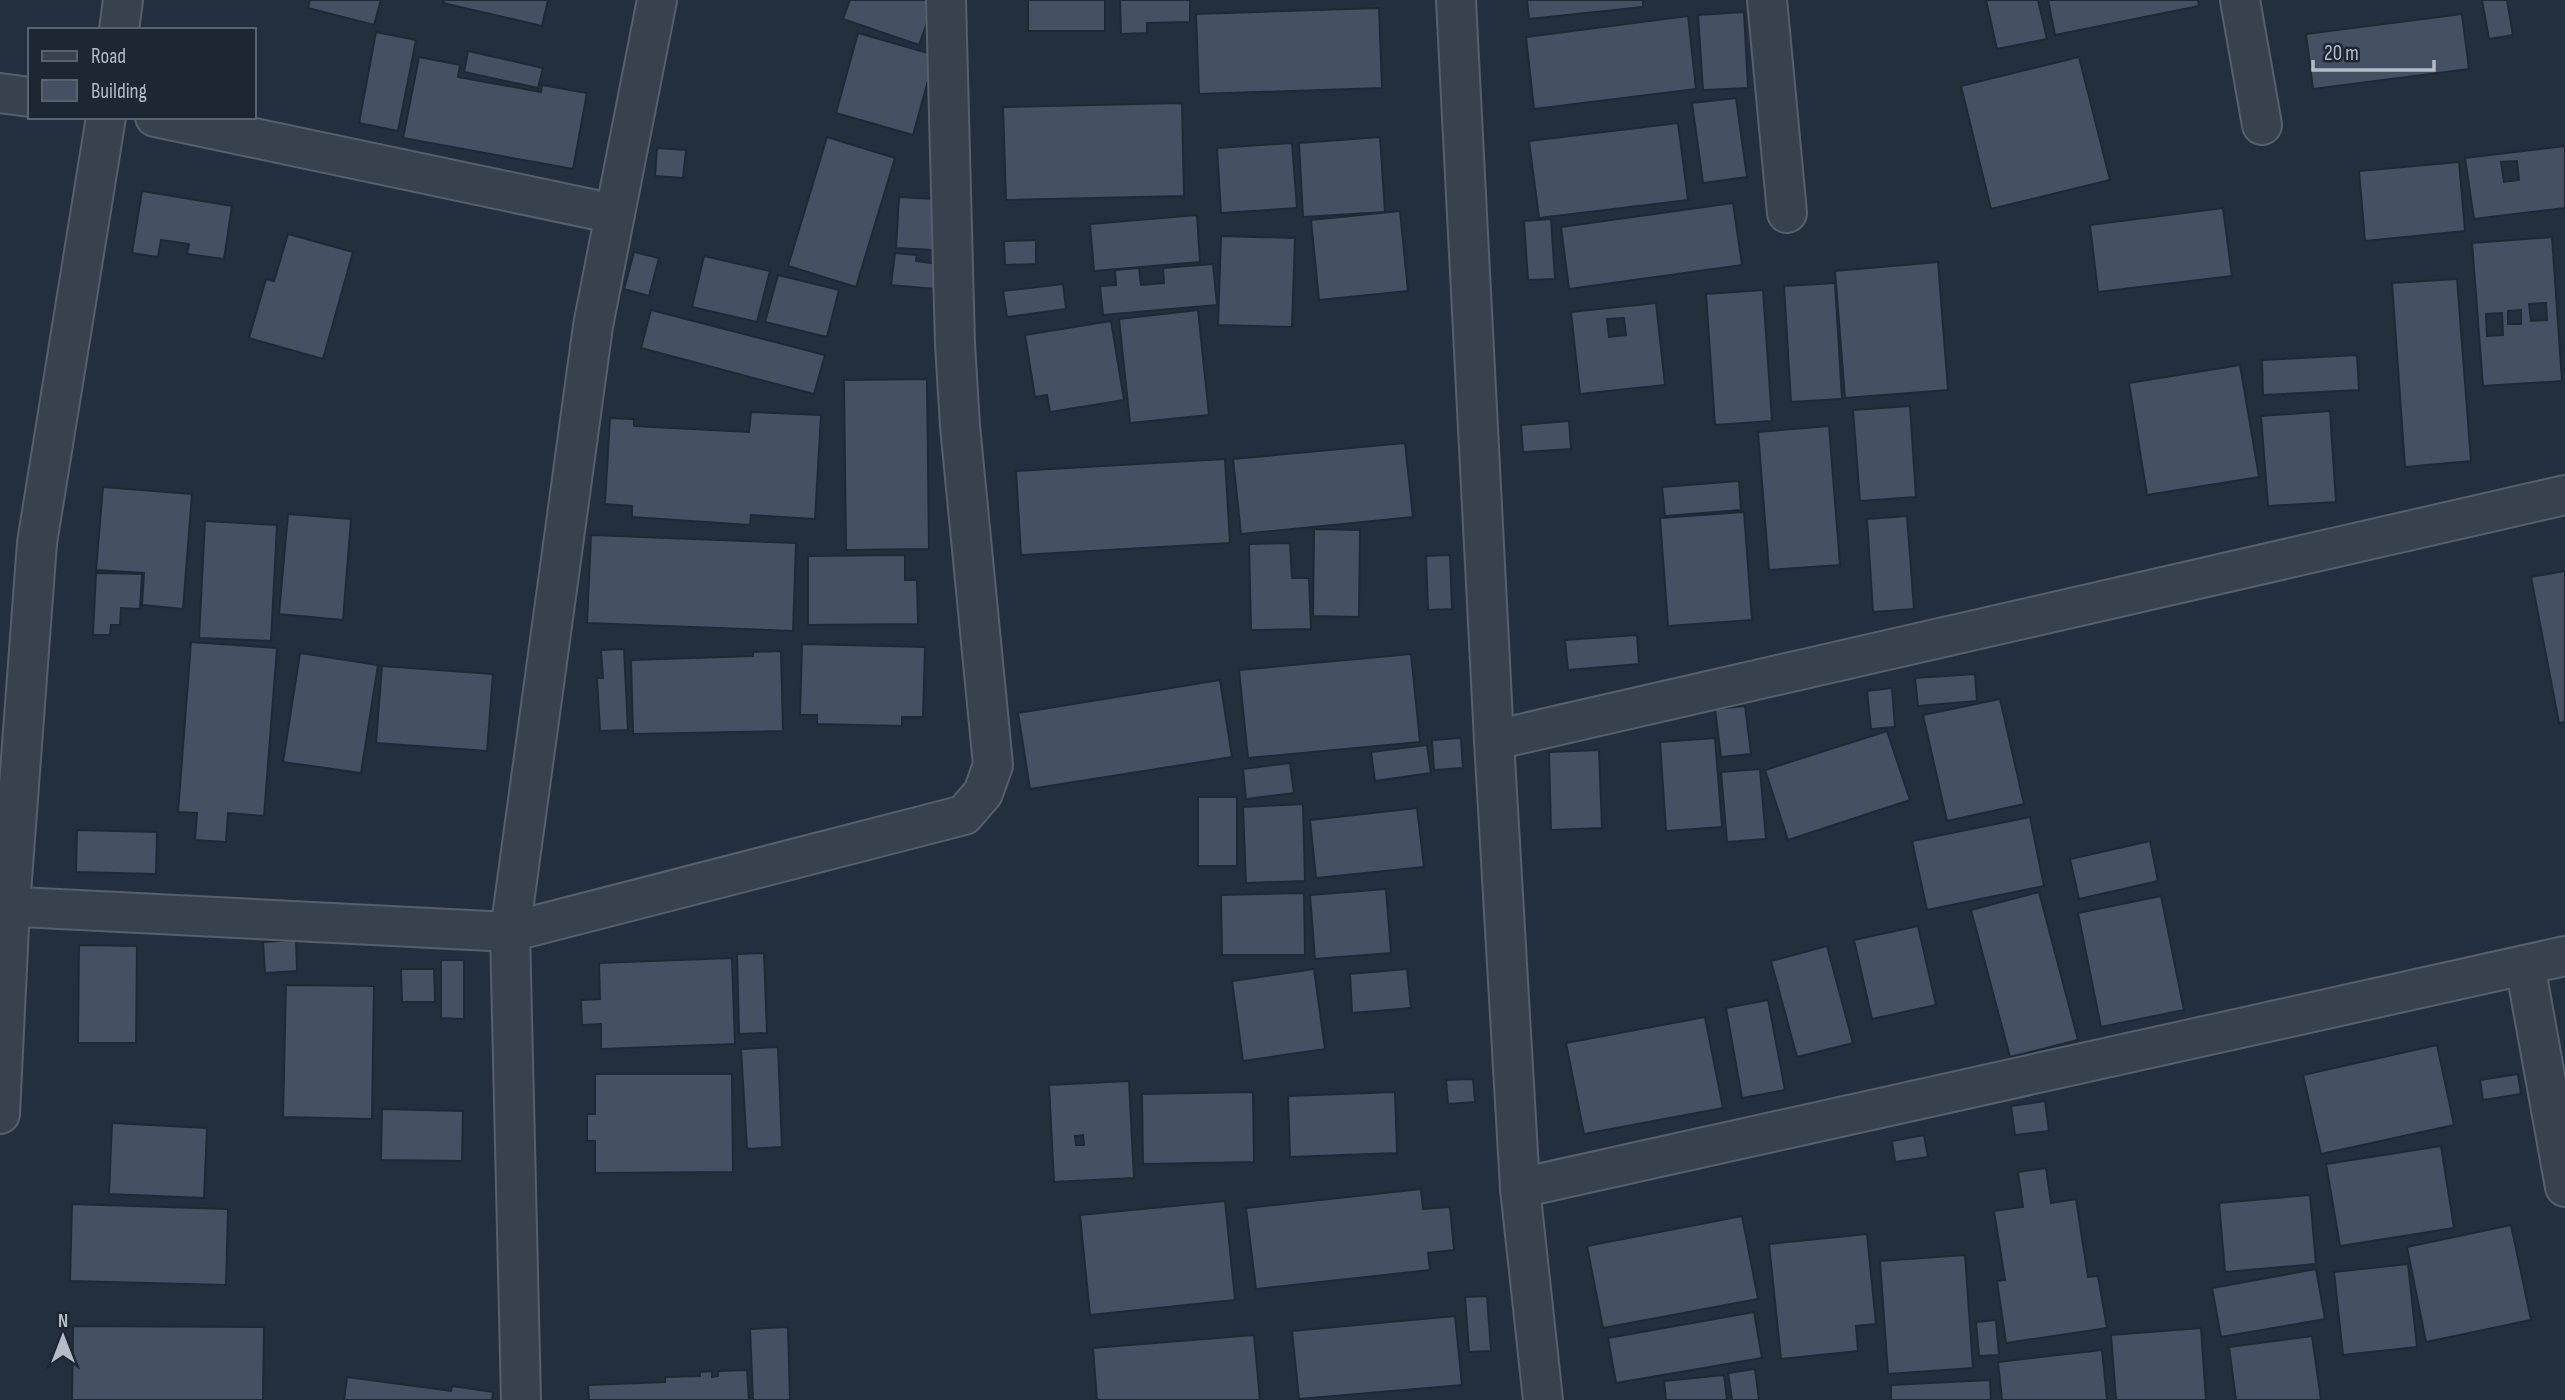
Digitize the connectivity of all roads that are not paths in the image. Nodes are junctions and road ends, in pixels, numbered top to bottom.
1 (123, 0) edge
2 (657, 0) edge
3 (946, 0) edge
4 (1456, 0) edge
5 (1767, 0) edge
6 (2240, 0) edge
7 (119, 28) edge
8 (0, 93) edge
9 (28, 97) edge
10 (106, 119) edge
11 (164, 119) edge
12 (2262, 125) dead end
13 (1787, 213) dead end
14 (615, 214) junction
15 (2565, 495) edge
16 (1494, 740) junction
17 (5, 906) edge
18 (510, 932) junction
19 (2565, 956) edge
20 (2525, 965) junction
21 (0, 1114) edge
22 (2565, 1187) edge
23 (1520, 1188) junction
24 (522, 1400) edge
25 (1543, 1400) edge

1 - 7 street
2 - 14 street
3 - 18 street
4 - 16 street
5 - 13 street
6 - 12 street
8 - 9 street
10 - 17 street
11 - 14 street
14 - 18 street
15 - 16 street
16 - 23 street
17 - 18 street
17 - 21 street
18 - 24 street
19 - 20 street
20 - 22 street
20 - 23 street
23 - 25 street

